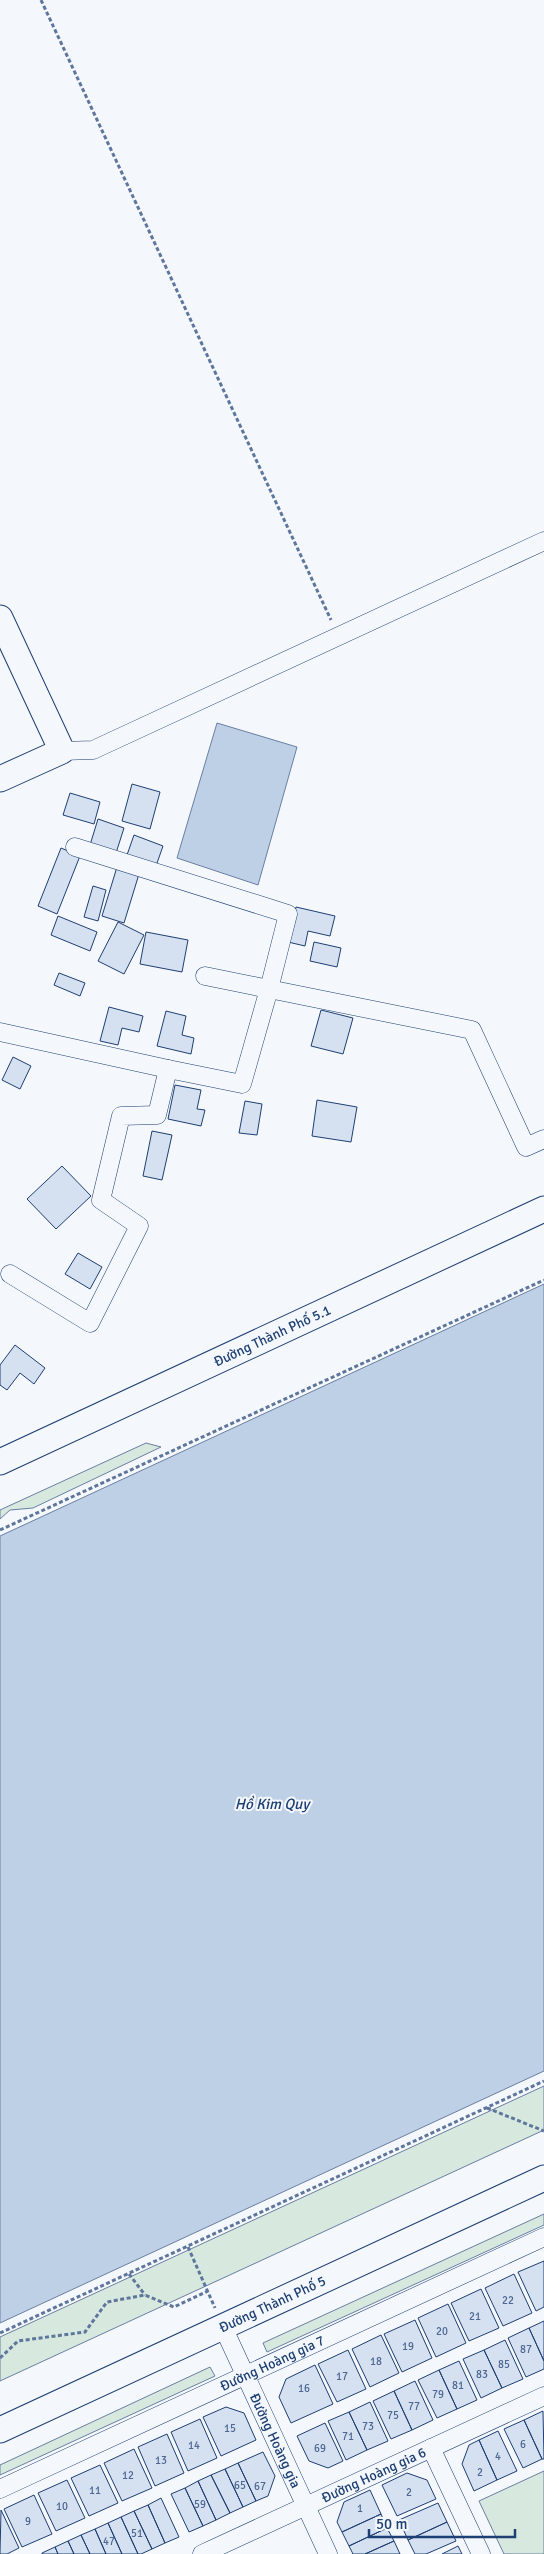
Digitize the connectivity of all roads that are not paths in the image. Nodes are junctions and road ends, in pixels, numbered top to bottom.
1 (544, 541) edge
2 (0, 618) edge
3 (62, 751) junction
4 (0, 779) edge
5 (75, 847) dead end
6 (205, 976) dead end
7 (269, 989) junction
8 (0, 1032) edge
9 (168, 1069) junction
10 (544, 1139) edge
11 (544, 1209) edge
12 (10, 1274) dead end
13 (0, 1462) edge
14 (544, 2178) edge
15 (544, 2237) edge
16 (224, 2327) junction
17 (246, 2375) junction
18 (544, 2396) edge
19 (0, 2430) edge
20 (431, 2448) junction
21 (0, 2489) edge
22 (306, 2506) junction
23 (202, 2554) edge
24 (328, 2554) edge
25 (481, 2554) edge

1 - 3 street
2 - 3 street
3 - 4 street
5 - 7 street
6 - 7 street
7 - 9 street
7 - 10 street
8 - 9 street
9 - 12 street
11 - 13 street, Đường Thành Phố 5.1
14 - 16 street, Đường Thành Phố 5
15 - 17 street, Đường Hoàng gia 7
16 - 17 street, Đường Hoàng gia
16 - 19 street, Đường Thành Phố 5
17 - 21 street, Đường Hoàng gia 7
17 - 22 street, Đường Hoàng gia
18 - 20 street, Đường Hoàng gia 6
20 - 22 street, Đường Hoàng gia 6
20 - 25 street
22 - 23 street, Đường Hoàng gia 6
22 - 24 street, Đường Hoàng gia

